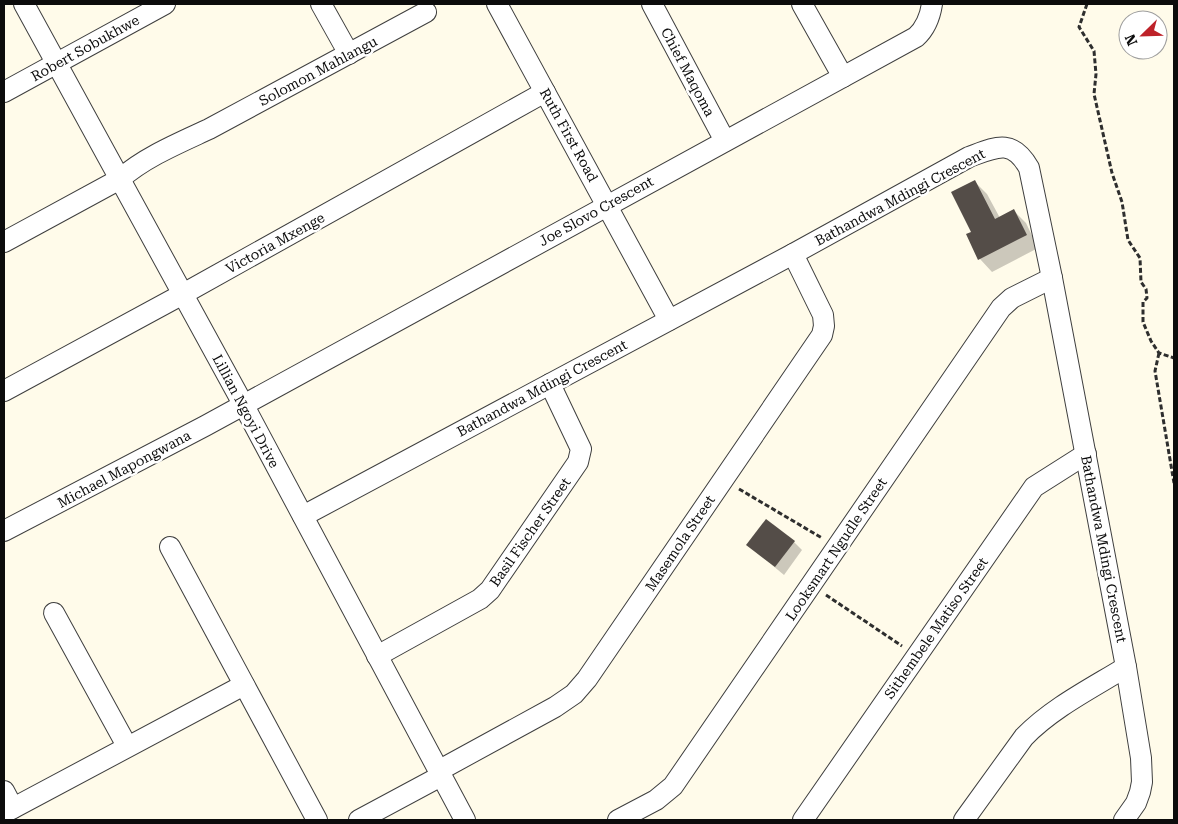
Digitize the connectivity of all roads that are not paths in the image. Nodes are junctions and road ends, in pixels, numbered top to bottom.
1 (24, 4) edge
2 (165, 4) edge
3 (321, 4) edge
4 (497, 4) edge
5 (652, 4) edge
6 (802, 4) edge
7 (932, 4) edge
8 (426, 12) dead end
9 (349, 54) junction
10 (57, 63) junction
11 (843, 77) junction
12 (4, 92) edge
13 (545, 92) junction
14 (725, 141) junction
15 (120, 179) junction
16 (607, 205) junction
17 (4, 242) edge
18 (793, 254) junction
19 (1052, 278) junction
20 (183, 294) junction
21 (669, 320) junction
22 (550, 384) junction
23 (4, 391) edge
24 (243, 404) junction
25 (1086, 454) junction
26 (303, 516) junction
27 (4, 531) edge
28 (170, 547) dead end
29 (54, 613) dead end
30 (377, 656) junction
31 (1126, 667) junction
32 (244, 685) junction
33 (128, 746) junction
34 (440, 773) junction
35 (7, 804) edge
36 (317, 820) edge
37 (359, 820) edge
38 (465, 820) edge
39 (618, 820) edge
40 (803, 820) edge
41 (964, 820) edge
42 (1124, 820) edge

1 - 10 street, Lillian Ngoyi Drive
2 - 10 street, Robert Sobukhwe
3 - 9 street
4 - 13 street, Ruth First Road
5 - 14 street, Chief Maqoma
6 - 11 street
7 - 11 street, Joe Slovo Crescent
8 - 9 street, Solomon Mahlangu
9 - 15 street, Solomon Mahlangu
10 - 12 street, Robert Sobukhwe
10 - 15 street, Lillian Ngoyi Drive
11 - 14 street, Joe Slovo Crescent
13 - 16 street, Ruth First Road
13 - 20 street, Victoria Mxenge
14 - 16 street, Joe Slovo Crescent
15 - 17 street, Solomon Mahlangu
15 - 20 street, Lillian Ngoyi Drive
16 - 21 street, Ruth First Road
16 - 24 street, Joe Slovo Crescent
18 - 19 street, Bathandwa Mdingi Crescent
18 - 21 street, Bathandwa Mdingi Crescent
18 - 34 street, Masemola Street
19 - 25 street, Bathandwa Mdingi Crescent
19 - 39 street, Looksmart Ngudle Street
20 - 23 street, Victoria Mxenge
20 - 24 street, Lillian Ngoyi Drive
21 - 22 street, Bathandwa Mdingi Crescent
22 - 26 street, Bathandwa Mdingi Crescent
22 - 30 street, Basil Fischer Street
24 - 26 street, Lillian Ngoyi Drive
24 - 27 street, Michael Mapongwana
25 - 31 street, Bathandwa Mdingi Crescent
25 - 40 street, Sithembele Matiso Street
26 - 30 street, Lillian Ngoyi Drive
28 - 32 street
29 - 33 street
30 - 34 street, Lillian Ngoyi Drive
31 - 41 street
31 - 42 street, Bathandwa Mdingi Crescent
32 - 33 street
32 - 36 street
33 - 35 street
34 - 37 street, Masemola Street
34 - 38 street, Lillian Ngoyi Drive

